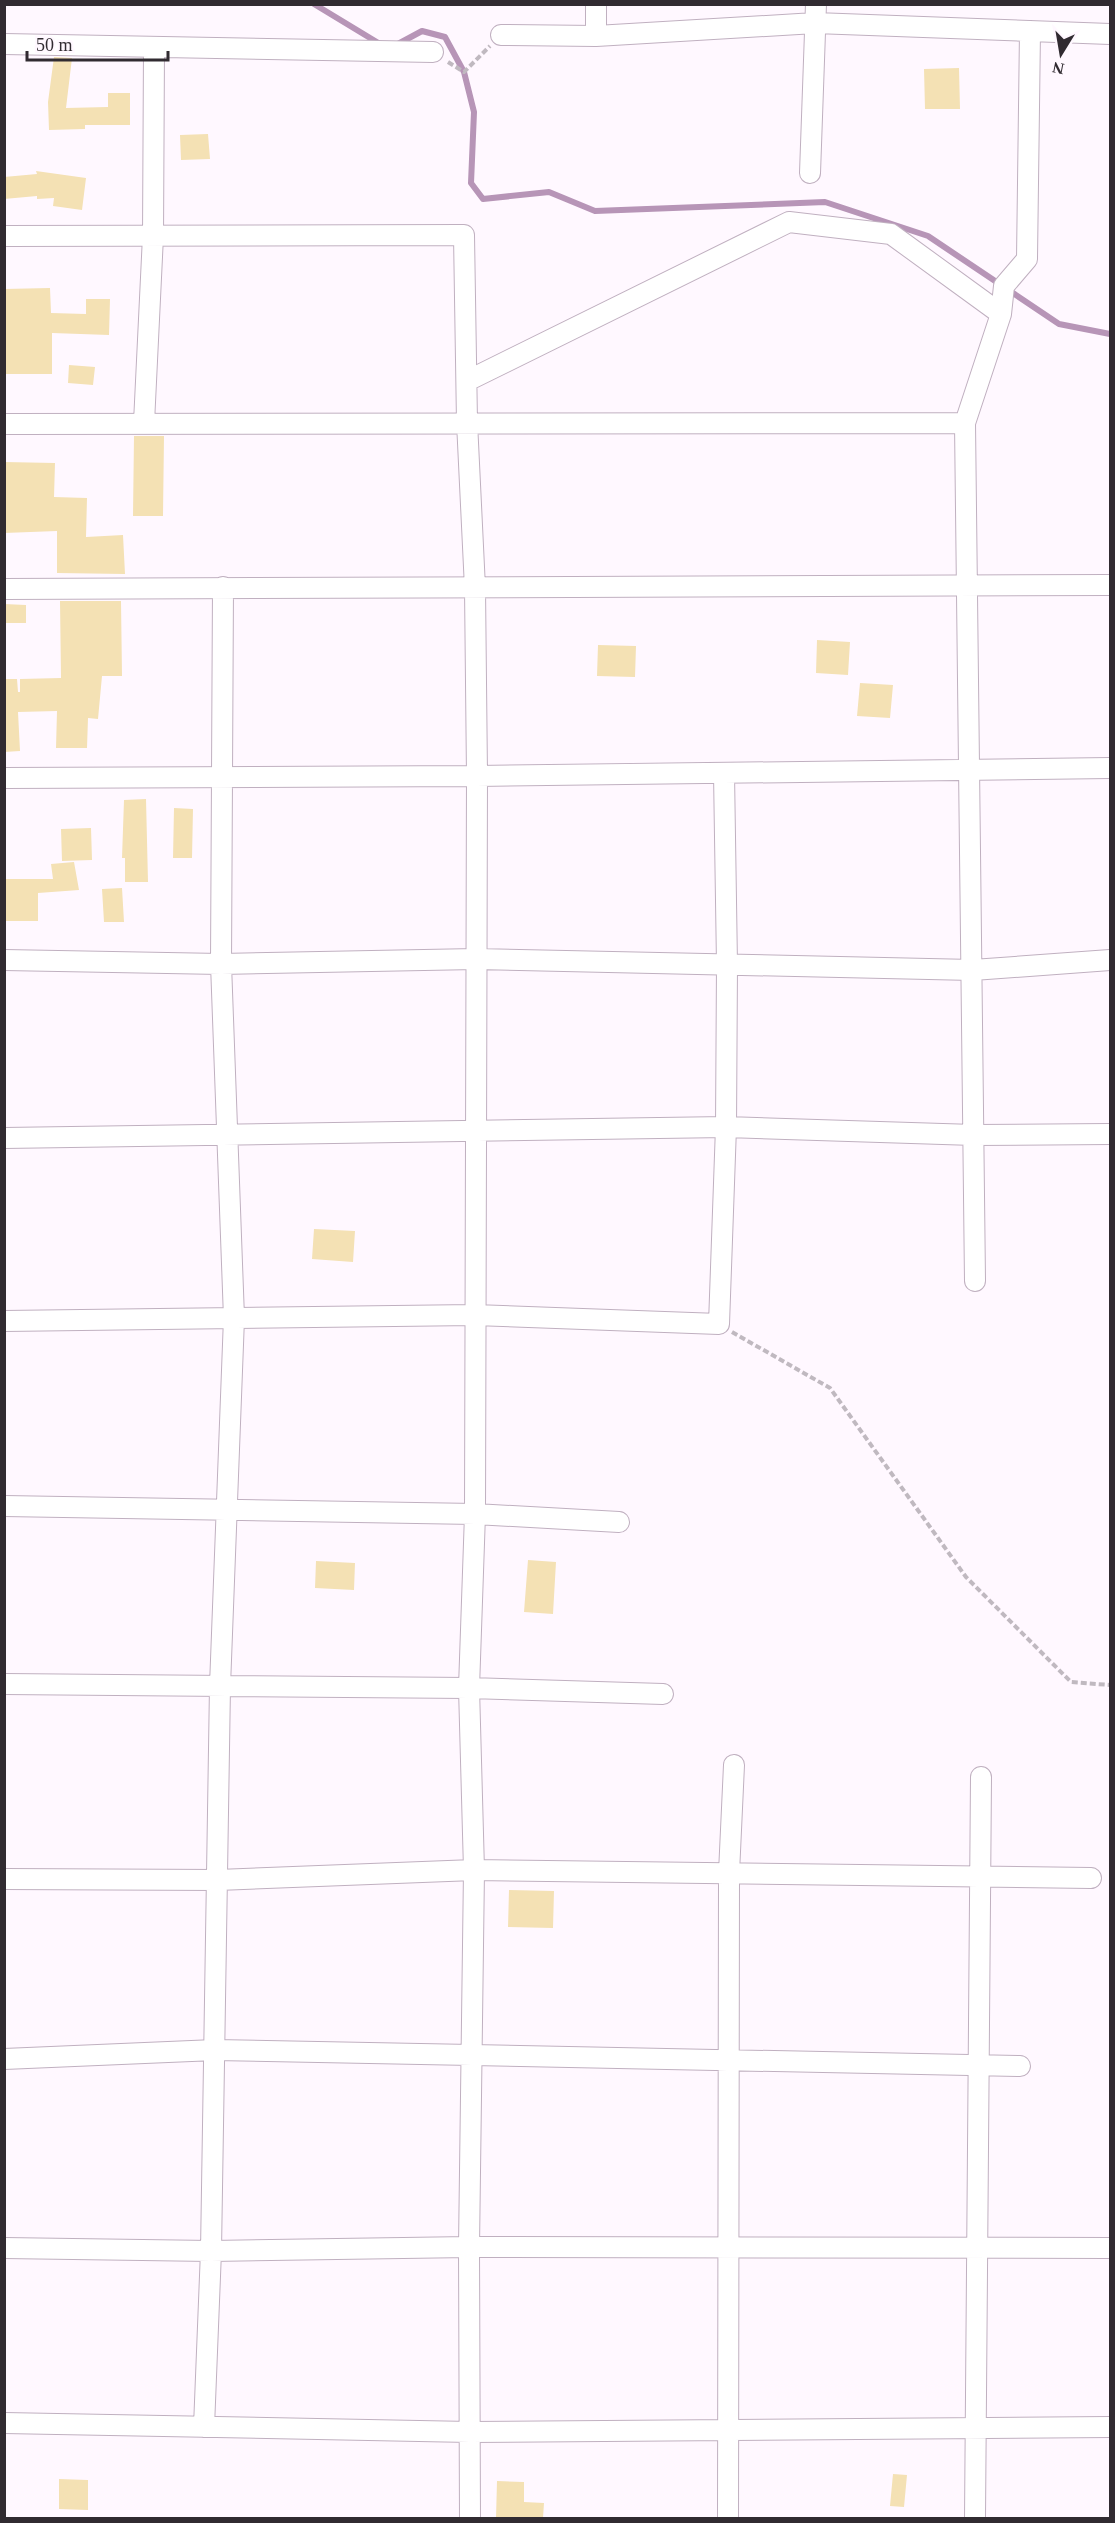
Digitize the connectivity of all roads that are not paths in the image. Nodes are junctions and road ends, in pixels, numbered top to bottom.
1 (596, 4) edge
2 (815, 14) edge
3 (1030, 31) junction
4 (1110, 33) edge
5 (501, 35) road end
6 (596, 36) junction
7 (4, 44) edge
8 (154, 49) junction
9 (433, 52) road end
10 (810, 173) dead end
11 (4, 236) edge
12 (153, 236) junction
13 (1001, 314) junction
14 (467, 381) junction
15 (466, 422) junction
16 (144, 423) junction
17 (965, 423) junction
18 (4, 424) edge
19 (1110, 585) edge
20 (967, 586) junction
21 (223, 587) junction
22 (475, 588) junction
23 (4, 589) edge
24 (1110, 768) edge
25 (969, 769) junction
26 (724, 773) junction
27 (477, 776) junction
28 (223, 777) junction
29 (4, 778) edge
30 (476, 959) junction
31 (4, 960) edge
32 (1110, 960) edge
33 (221, 964) junction
34 (727, 965) junction
35 (973, 970) junction
36 (726, 1127) junction
37 (477, 1130) junction
38 (1110, 1134) edge
39 (226, 1135) junction
40 (974, 1135) junction
41 (4, 1138) edge
42 (975, 1281) dead end
43 (474, 1316) junction
44 (234, 1318) junction
45 (4, 1321) edge
46 (4, 1506) edge
47 (227, 1508) junction
48 (475, 1514) junction
49 (619, 1522) dead end
50 (4, 1684) edge
51 (220, 1686) junction
52 (469, 1688) junction
53 (663, 1694) dead end
54 (734, 1765) dead end
55 (981, 1777) dead end
56 (474, 1870) junction
57 (729, 1873) junction
58 (980, 1876) junction
59 (1091, 1878) dead end
60 (4, 1879) edge
61 (218, 1880) junction
62 (215, 2050) junction
63 (471, 2054) junction
64 (4, 2059) edge
65 (729, 2059) junction
66 (979, 2065) junction
67 (1020, 2066) dead end
68 (469, 2247) junction
69 (729, 2247) junction
70 (977, 2247) junction
71 (4, 2248) edge
72 (1110, 2248) edge
73 (211, 2251) junction
74 (4, 2423) edge
75 (204, 2427) junction
76 (1110, 2427) edge
77 (975, 2429) junction
78 (470, 2432) junction
79 (729, 2432) junction
80 (470, 2518) edge
81 (728, 2518) edge
82 (975, 2518) edge

1 - 6 street
2 - 3 street
2 - 6 street
2 - 10 street
3 - 4 street
3 - 13 street
5 - 6 street
7 - 8 street
8 - 9 street
8 - 12 street
11 - 12 street
12 - 14 street
12 - 16 street
13 - 14 street
13 - 17 street
14 - 15 street
15 - 16 street
15 - 17 street
15 - 22 street
16 - 18 street
17 - 20 street
19 - 20 street
20 - 22 street
20 - 25 street
21 - 22 street
21 - 23 street
21 - 28 street
22 - 27 street
24 - 25 street
25 - 26 street
25 - 35 street
26 - 27 street
26 - 34 street
27 - 28 street
27 - 30 street
28 - 29 street
28 - 33 street
30 - 33 street
30 - 34 street
30 - 37 street
31 - 33 street
32 - 35 street
33 - 39 street
34 - 35 street
34 - 36 street
35 - 40 street
36 - 37 street
36 - 40 street
36 - 43 street
37 - 39 street
37 - 43 street
38 - 40 street
39 - 41 street
39 - 44 street
40 - 42 street
43 - 44 street
43 - 48 street
44 - 45 street
44 - 47 street
46 - 47 street
47 - 48 street
47 - 51 street
48 - 49 street
48 - 52 street
50 - 51 street
51 - 52 street
51 - 61 street
52 - 53 street
52 - 56 street
54 - 57 street
55 - 58 street
56 - 57 street
56 - 61 street
56 - 63 street
57 - 58 street
57 - 65 street
58 - 59 street
58 - 66 street
60 - 61 street
61 - 62 street
62 - 63 street
62 - 64 street
62 - 73 street
63 - 65 street
63 - 68 street
65 - 66 street
65 - 69 street
66 - 67 street
66 - 70 street
68 - 69 street
68 - 73 street
68 - 78 street
69 - 70 street
69 - 79 street
70 - 72 street
70 - 77 street
71 - 73 street
73 - 75 street
74 - 75 street
75 - 78 street
76 - 77 street
77 - 79 street
77 - 82 street
78 - 79 street
78 - 80 street
79 - 81 street

